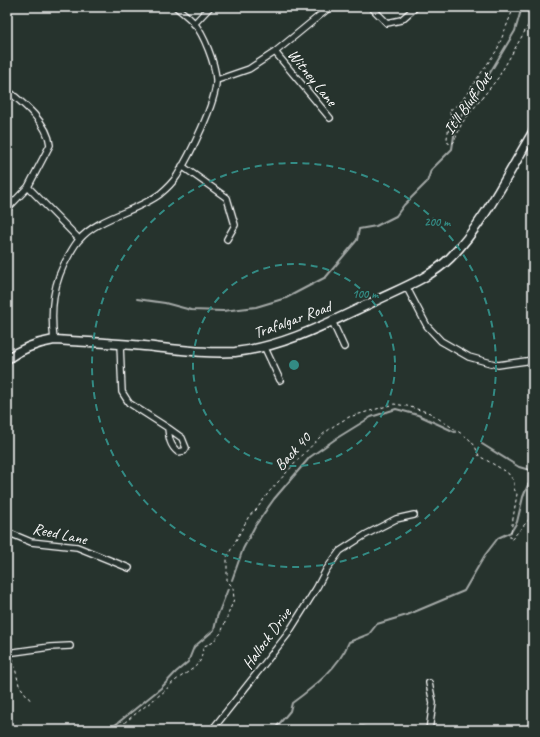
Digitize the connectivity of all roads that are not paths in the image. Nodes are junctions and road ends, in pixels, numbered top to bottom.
1 (176, 7) edge
2 (210, 7) edge
3 (330, 7) edge
4 (371, 7) edge
5 (416, 7) edge
6 (194, 24) junction
7 (275, 52) junction
8 (217, 80) junction
9 (7, 90) edge
10 (330, 118) dead end
11 (533, 132) edge
12 (182, 166) junction
13 (28, 187) junction
14 (7, 209) edge
15 (79, 239) junction
16 (227, 239) dead end
17 (406, 286) junction
18 (332, 321) junction
19 (54, 340) junction
20 (120, 344) junction
21 (264, 346) junction
22 (344, 348) dead end
23 (7, 359) edge
24 (533, 360) edge
25 (280, 380) dead end
26 (168, 428) dead end
27 (414, 515) dead end
28 (7, 532) edge
29 (129, 568) dead end
30 (70, 646) dead end
31 (9, 653) edge
32 (429, 683) dead end
33 (212, 730) edge
34 (429, 730) edge

1 - 6 street
2 - 6 street
3 - 7 street
4 - 5 street
6 - 8 street
7 - 8 street
7 - 10 street, Witney Lane
8 - 12 street
9 - 13 street
11 - 17 street, Trafalgar Road
12 - 15 street
12 - 16 street
13 - 14 street
13 - 15 street
15 - 19 street
17 - 18 street, Trafalgar Road
17 - 24 street
18 - 21 street, Trafalgar Road
18 - 22 street
19 - 20 street, Trafalgar Road
19 - 23 street, Trafalgar Road
20 - 21 street, Trafalgar Road
20 - 26 street
21 - 25 street
27 - 33 street, Hallock Drive
28 - 29 street, Reed Lane
30 - 31 street
32 - 34 street

